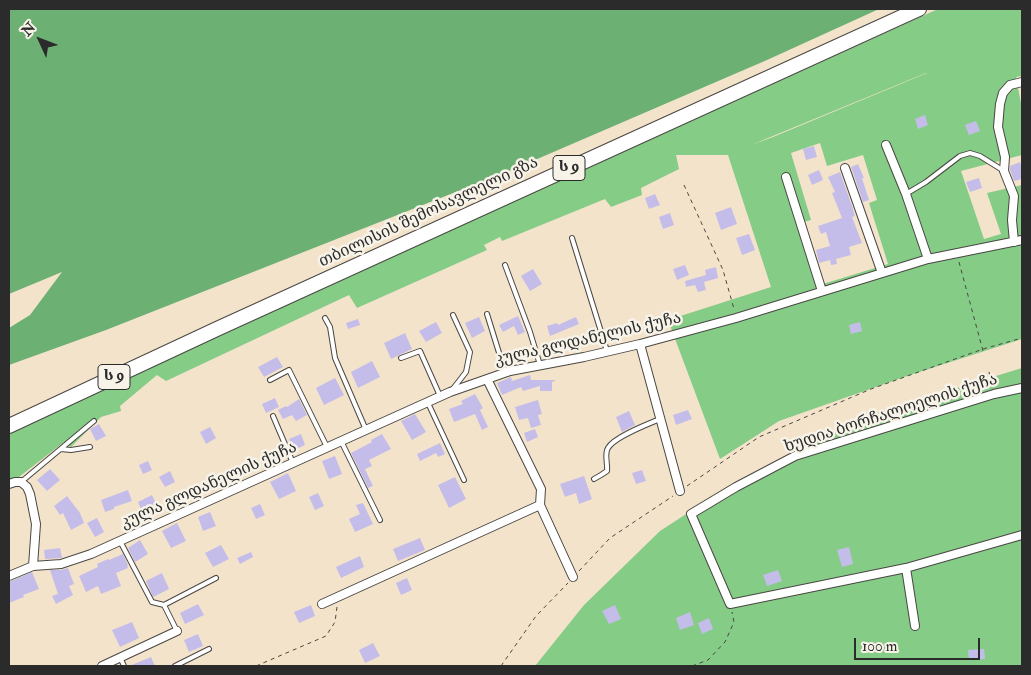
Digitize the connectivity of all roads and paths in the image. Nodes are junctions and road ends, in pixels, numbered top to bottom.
1 (919, 9) edge
2 (1022, 82) edge
3 (886, 145) dead end
4 (845, 168) dead end
5 (1004, 171) junction
6 (786, 177) dead end
7 (684, 185) dead end
8 (906, 194) junction
9 (572, 238) dead end
10 (1018, 241) edge
11 (957, 253) junction
12 (928, 259) junction
13 (505, 264) dead end
14 (882, 273) junction
15 (822, 291) junction
16 (487, 314) dead end
17 (453, 315) dead end
18 (325, 318) dead end
19 (736, 318) junction
20 (1022, 338) edge
21 (640, 344) junction
22 (983, 350) junction
23 (607, 351) junction
24 (401, 358) dead end
25 (540, 365) junction
26 (505, 372) junction
27 (989, 372) dead end
28 (487, 379) junction
29 (270, 380) dead end
30 (1022, 388) edge
31 (450, 392) junction
32 (994, 394) junction
33 (440, 396) junction
34 (428, 402) junction
35 (273, 416) dead end
36 (660, 419) junction
37 (94, 421) dead end
38 (9, 426) edge
39 (366, 430) junction
40 (341, 441) junction
41 (90, 447) dead end
42 (327, 447) junction
43 (61, 449) junction
44 (293, 463) junction
45 (594, 479) dead end
46 (464, 480) dead end
47 (21, 482) junction
48 (9, 484) edge
49 (680, 491) junction
50 (540, 505) junction
51 (380, 520) dead end
52 (1022, 535) edge
53 (120, 541) junction
54 (32, 566) junction
55 (906, 568) junction
56 (9, 576) edge
57 (573, 577) junction
58 (216, 578) dead end
59 (338, 597) junction
60 (322, 604) dead end
61 (730, 604) junction
62 (164, 605) junction
63 (916, 626) dead end
64 (177, 631) joint
65 (209, 648) dead end
66 (120, 658) junction
67 (102, 666) edge
68 (124, 666) edge
69 (175, 666) edge
70 (256, 666) edge
71 (501, 666) edge
72 (692, 666) edge

1 - 38 highway, თბილისის შემოსავლელი გზა / ს 9
2 - 5 street
3 - 8 street
4 - 14 street
5 - 8 lane
5 - 10 street
6 - 15 street
7 - 19 path
8 - 12 street
9 - 23 lane
10 - 11 street, კულა გლდანელის ქუჩა
11 - 12 street, კულა გლდანელის ქუჩა
11 - 22 path
12 - 14 street, კულა გლდანელის ქუჩა
13 - 25 lane
14 - 15 street, კულა გლდანელის ქუჩა
15 - 19 street, კულა გლდანელის ქუჩა
16 - 26 lane
17 - 31 lane
18 - 39 lane
19 - 21 street, კულა გლდანელის ქუჩა
20 - 22 path
21 - 23 street, კულა გლდანელის ქუჩა
21 - 36 street
22 - 49 path
23 - 25 street, კულა გლდანელის ქუჩა
24 - 33 lane
25 - 26 street, კულა გლდანელის ქუჩა
26 - 28 street, კულა გლდანელის ქუჩა
27 - 32 path
28 - 31 street, კულა გლდანელის ქუჩა
28 - 50 street
29 - 42 lane
30 - 32 street, ხუდია ბორჩალოელის ქუჩა
31 - 33 street, კულა გლდანელის ქუჩა
32 - 61 street, ხუდია ბორჩალოელის ქუჩა
33 - 34 street, კულა გლდანელის ქუჩა
34 - 39 street, კულა გლდანელის ქუჩა
34 - 46 lane
35 - 44 lane
36 - 45 lane
36 - 49 street
37 - 43 lane
39 - 40 street, კულა გლდანელის ქუჩა
40 - 42 street, კულა გლდანელის ქუჩა
40 - 51 lane
41 - 43 lane
42 - 44 street, კულა გლდანელის ქუჩა
43 - 47 lane
44 - 53 street, კულა გლდანელის ქუჩა
47 - 48 street
47 - 54 street
49 - 57 path
50 - 57 street
50 - 59 street
52 - 55 street
53 - 54 street, კულა გლდანელის ქუჩა
53 - 62 lane
54 - 56 street, კულა გლდანელის ქუჩა
55 - 61 street
55 - 63 street
57 - 71 path
58 - 62 lane
59 - 60 street
59 - 70 path
61 - 72 path
62 - 64 lane
64 - 66 street
65 - 69 lane
66 - 67 street
66 - 68 lane

